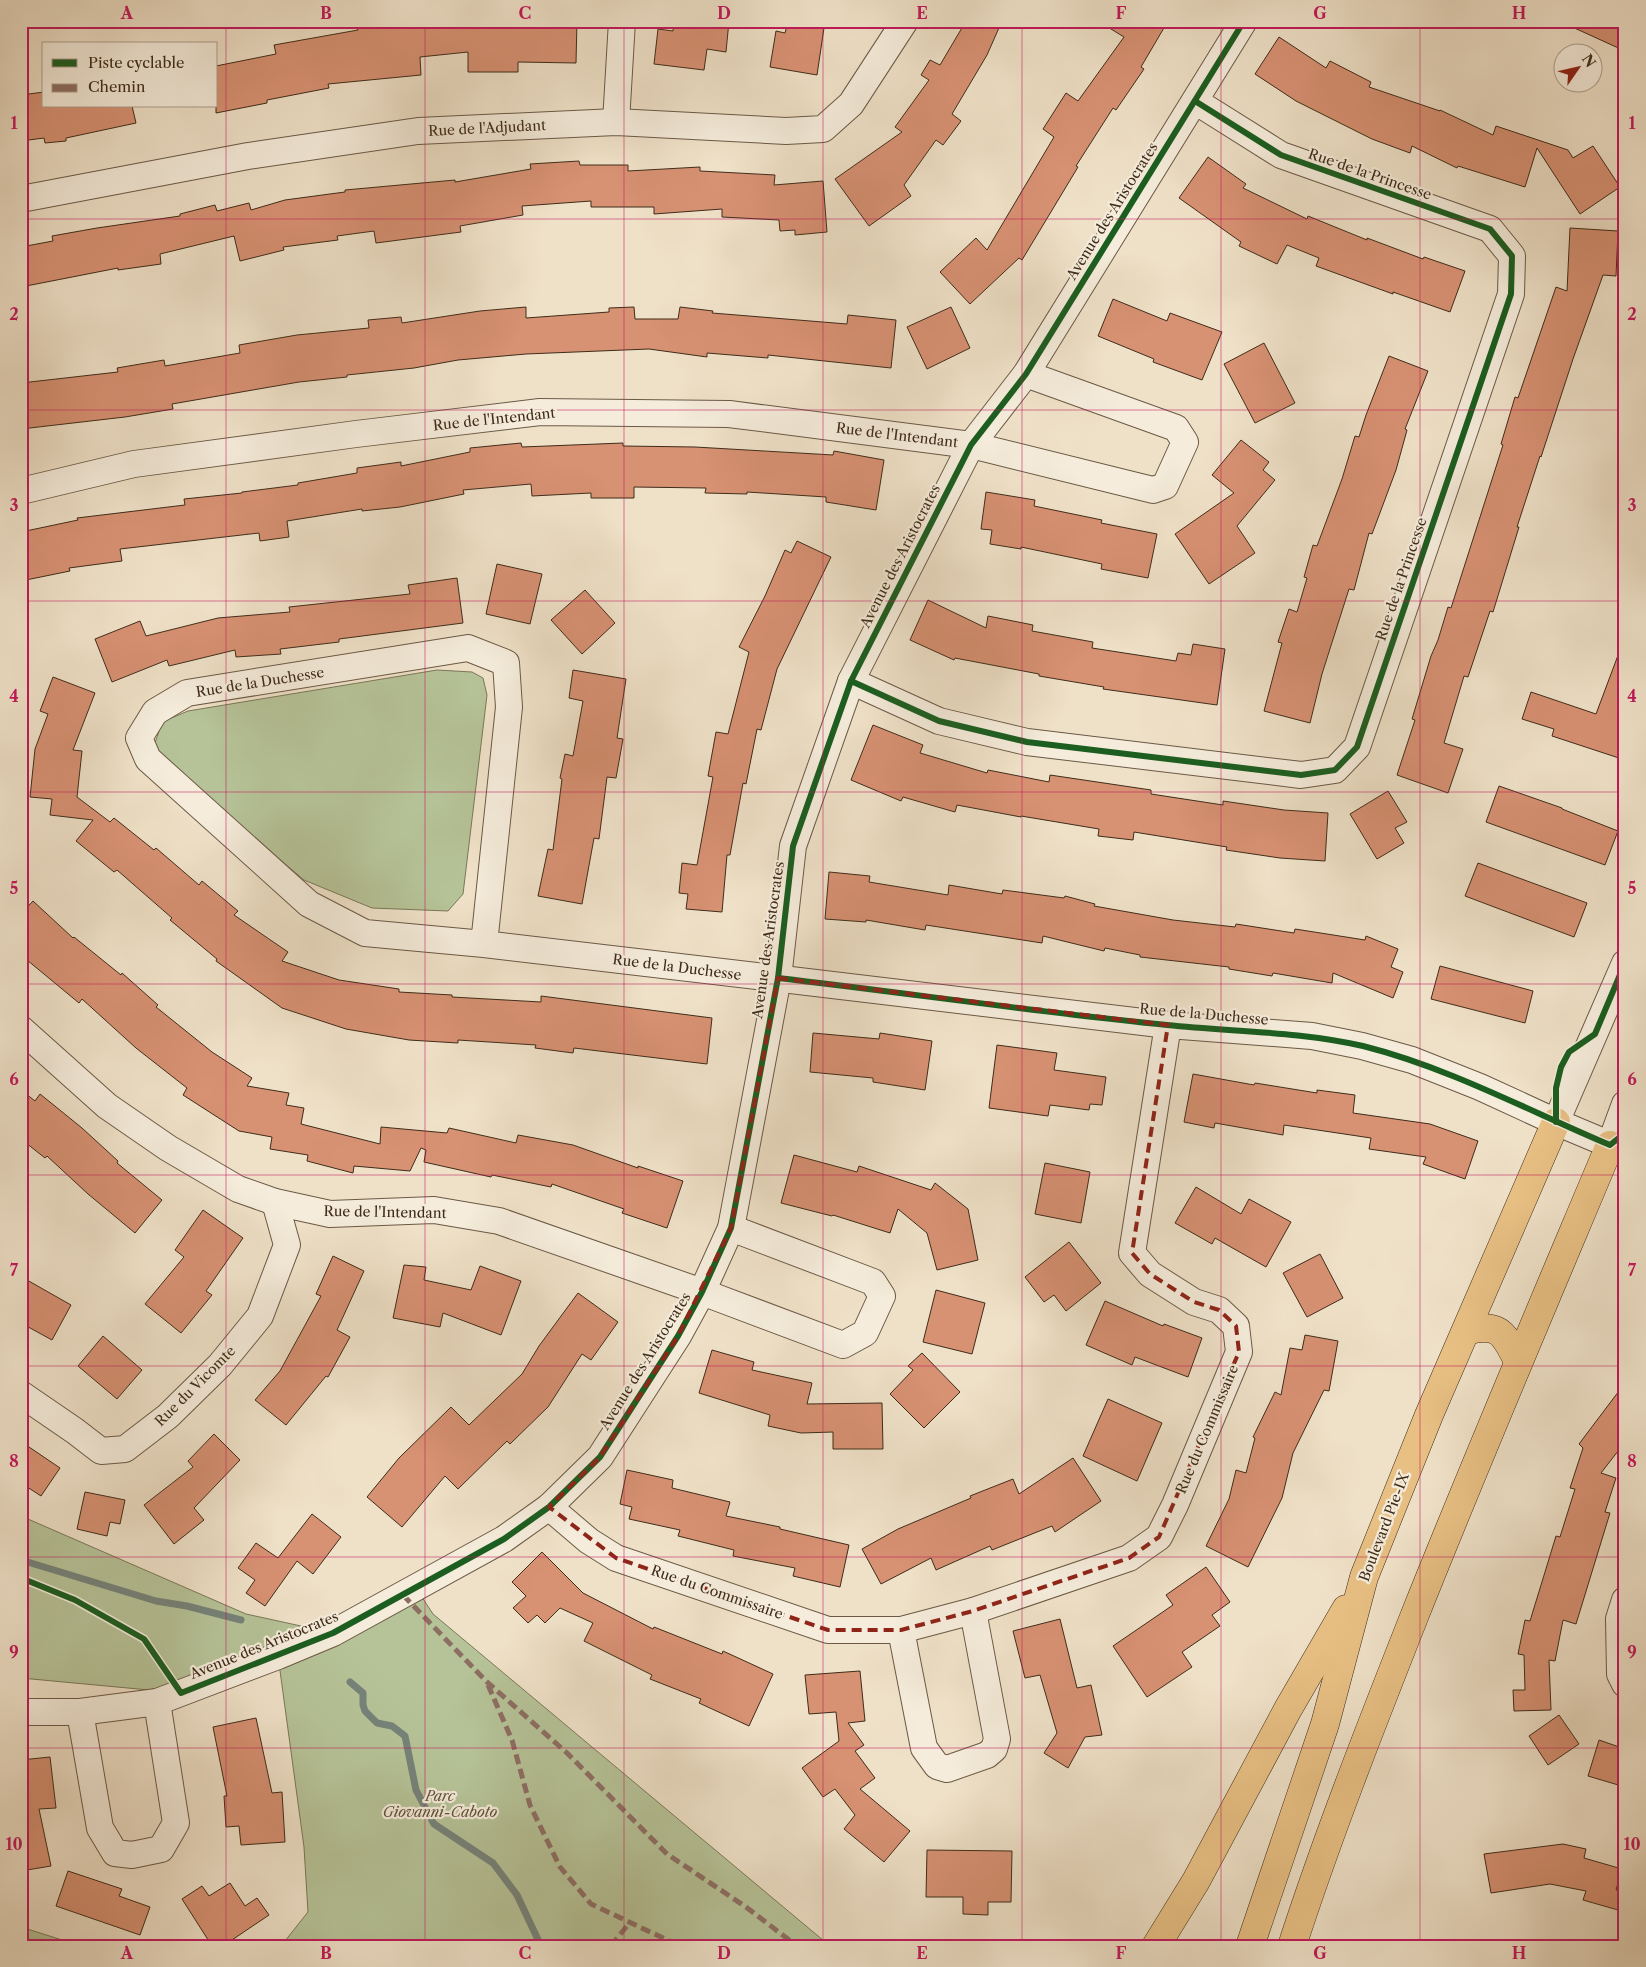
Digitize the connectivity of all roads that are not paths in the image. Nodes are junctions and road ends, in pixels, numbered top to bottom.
1 (622, 21) edge
2 (905, 21) edge
3 (1244, 21) edge
4 (1194, 101) junction
5 (616, 122) junction
6 (21, 199) edge
7 (1026, 374) junction
8 (971, 445) junction
9 (21, 491) edge
10 (851, 681) junction
11 (484, 944) junction
12 (1625, 963) edge
13 (778, 978) junction
14 (1168, 1025) junction
15 (21, 1029) edge
16 (1625, 1104) edge
17 (1556, 1122) junction
18 (1618, 1148) edge
19 (275, 1202) junction
20 (731, 1228) junction
21 (702, 1292) junction
22 (1466, 1330) junction
23 (1518, 1361) junction
24 (21, 1394) edge
25 (549, 1507) junction
26 (1364, 1577) junction
27 (1625, 1600) edge
28 (973, 1611) junction
29 (901, 1630) junction
30 (1625, 1684) edge
31 (157, 1702) junction
32 (21, 1712) edge
33 (80, 1712) junction
34 (1293, 1944) edge
35 (1156, 1946) edge
36 (1250, 1946) edge

1 - 5 street
2 - 5 street, Rue de l'Adjudant
3 - 4 street, Avenue des Aristocrates
4 - 7 street, Avenue des Aristocrates
4 - 10 street, Rue de la Princesse
5 - 6 street, Rue de l'Adjudant
7 - 8 street, Avenue des Aristocrates
7 - 8 street
8 - 9 street, Rue de l'Intendant
8 - 10 street, Avenue des Aristocrates
10 - 13 street, Avenue des Aristocrates
11 - 11 street, Rue de la Duchesse
11 - 13 street, Rue de la Duchesse
12 - 17 street, Boulevard Pie-IX
13 - 14 street, Rue de la Duchesse
13 - 20 street, Avenue des Aristocrates
14 - 17 street, Rue de la Duchesse
14 - 28 street, Rue du Commissaire
15 - 19 street, Rue de l'Intendant
16 - 18 street
17 - 18 street, Rue de la Duchesse
17 - 22 highway, Boulevard Pie-IX
18 - 23 highway
19 - 21 street, Rue de l'Intendant
19 - 24 street, Rue du Vicomte
20 - 21 street, Avenue des Aristocrates
20 - 21 street, Avenue des Aristocrates
21 - 25 street, Avenue des Aristocrates
22 - 23 highway
22 - 26 highway, Boulevard Pie-IX
23 - 34 highway
25 - 29 street, Rue du Commissaire
25 - 31 street, Avenue des Aristocrates
26 - 35 highway
26 - 36 highway, Boulevard Pie-IX
27 - 30 street
28 - 29 street, Rue du Commissaire
28 - 29 street
31 - 33 street, Avenue des Aristocrates
31 - 33 street
32 - 33 street, Avenue des Aristocrates

